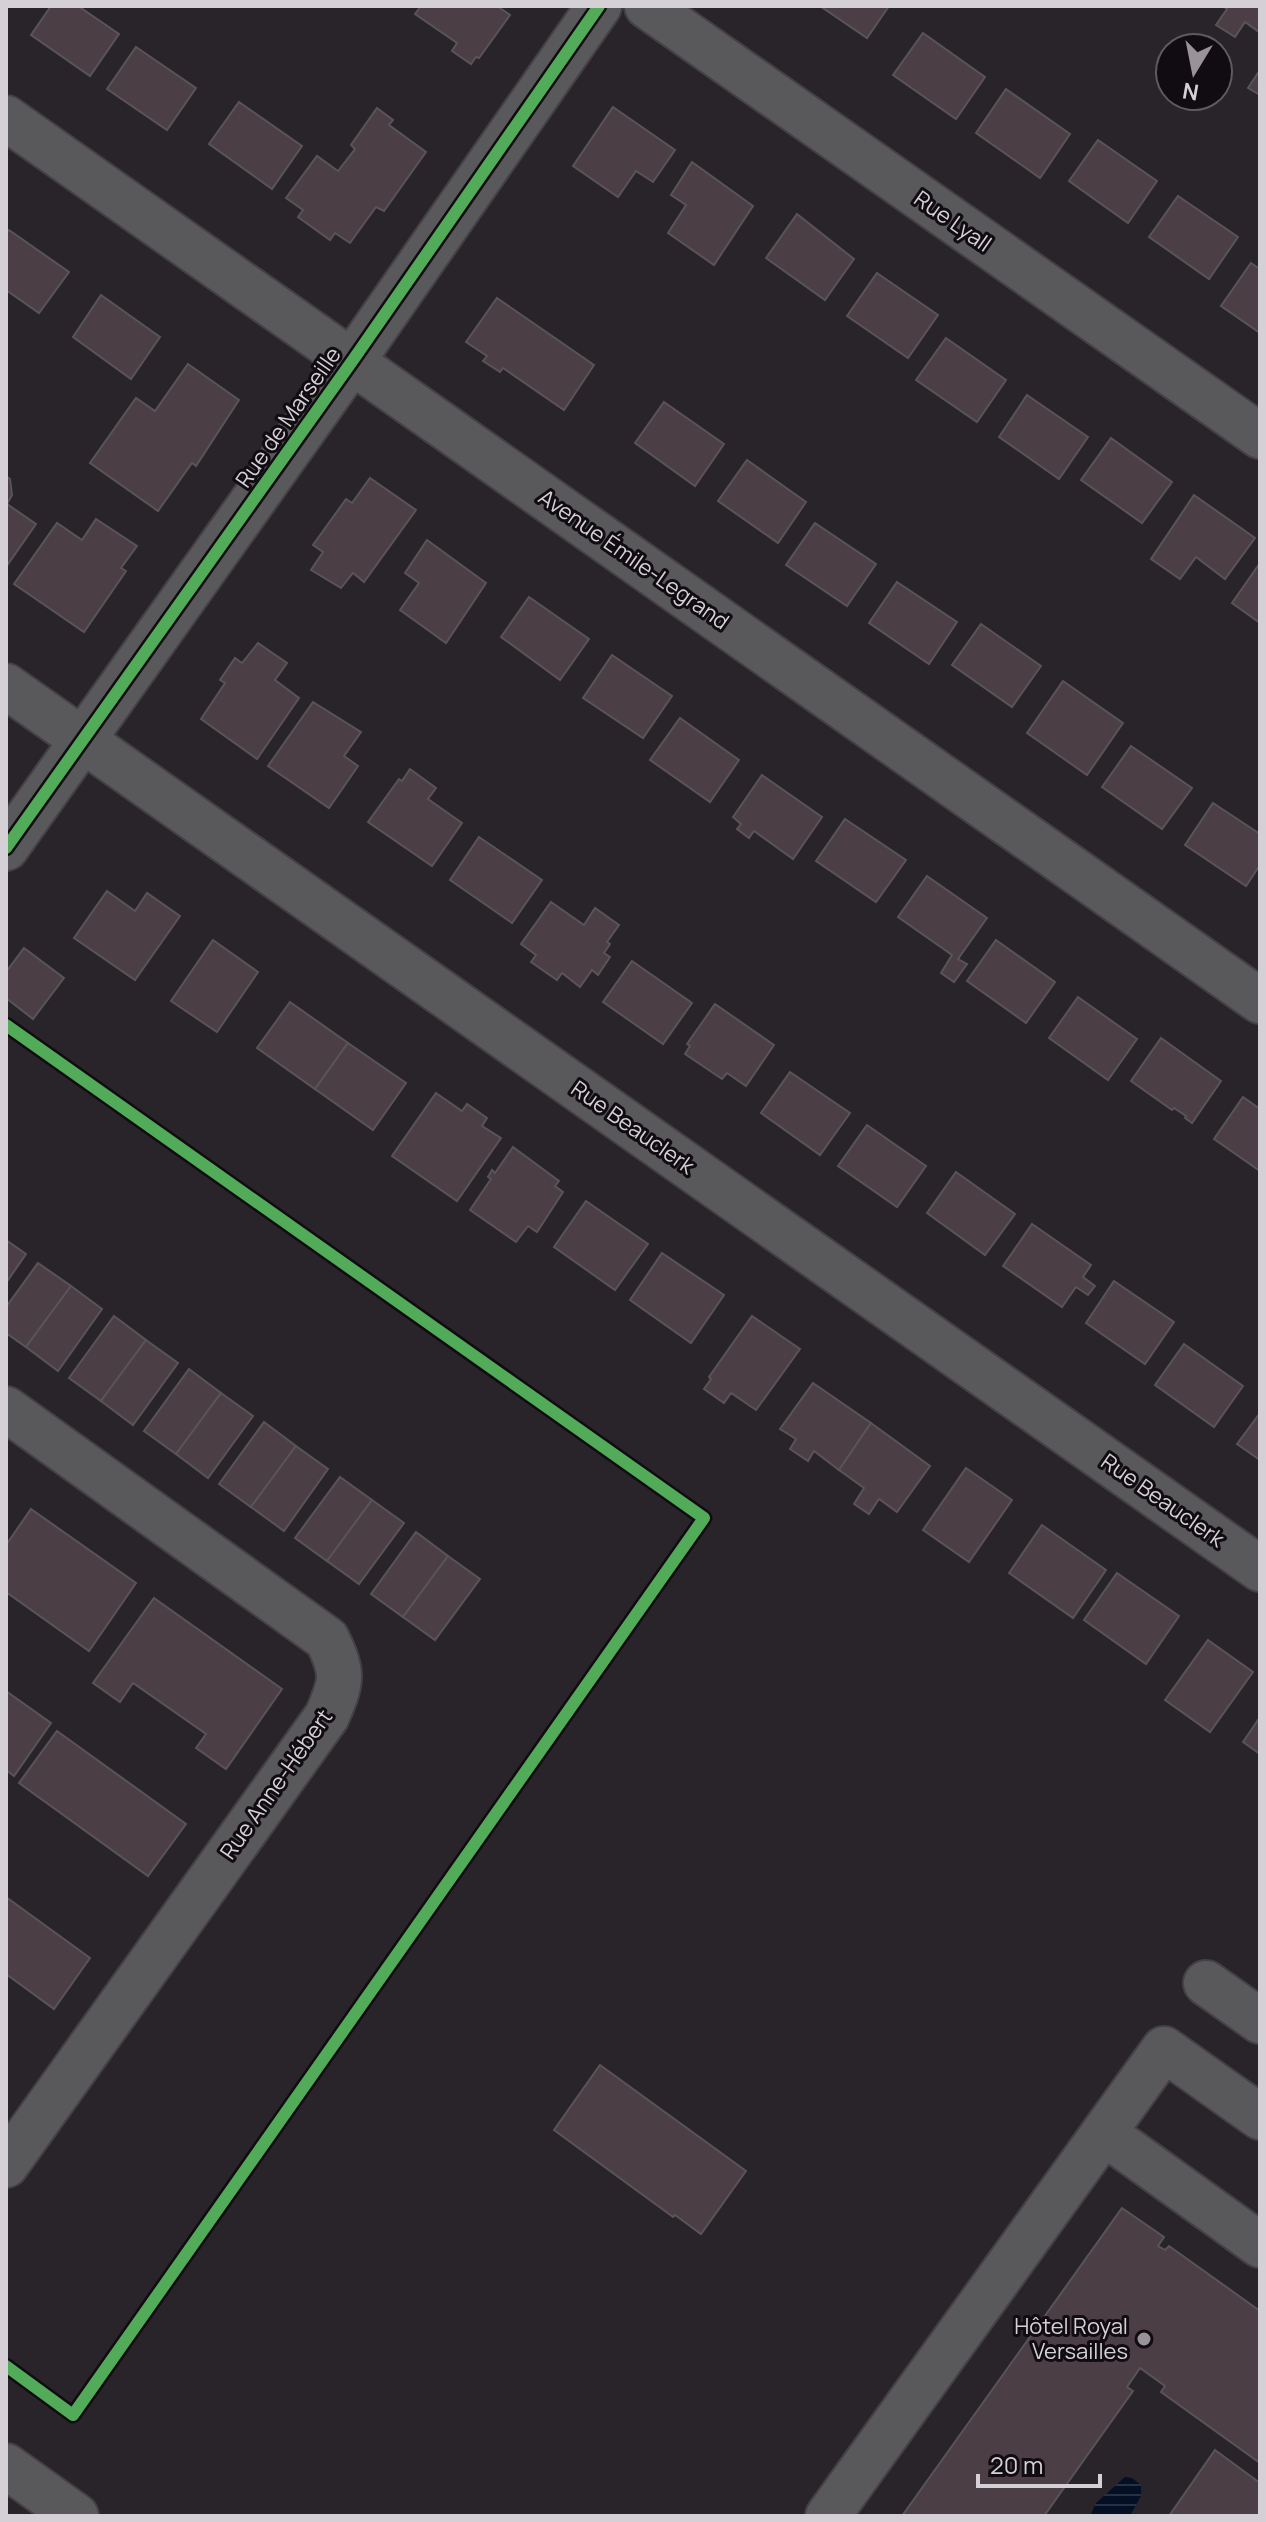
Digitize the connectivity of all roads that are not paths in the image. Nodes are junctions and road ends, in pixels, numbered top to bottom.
1 (599, 6) edge
2 (647, 6) edge
3 (6, 118) edge
4 (353, 360) junction
5 (1260, 436) edge
6 (6, 686) edge
7 (83, 739) junction
8 (6, 848) edge
9 (1260, 1001) edge
10 (6, 1409) edge
11 (1260, 1569) edge
12 (1206, 1983) dead end
13 (1260, 2021) edge
14 (1260, 2117) edge
15 (1104, 2133) junction
16 (6, 2165) edge
17 (1260, 2245) edge
18 (6, 2466) edge
19 (76, 2516) edge
20 (828, 2516) edge

1 - 4 street, Rue de Marseille
2 - 5 street, Rue Lyall
3 - 4 street, Avenue Émile-Legrand
4 - 7 street, Rue de Marseille
4 - 9 street, Avenue Émile-Legrand
6 - 7 street, Rue Beauclerk
7 - 8 street, Rue de Marseille
7 - 11 street, Rue Beauclerk
10 - 16 street, Rue Anne-Hébert
12 - 13 street
14 - 15 street
15 - 17 street
15 - 20 street
18 - 19 street

